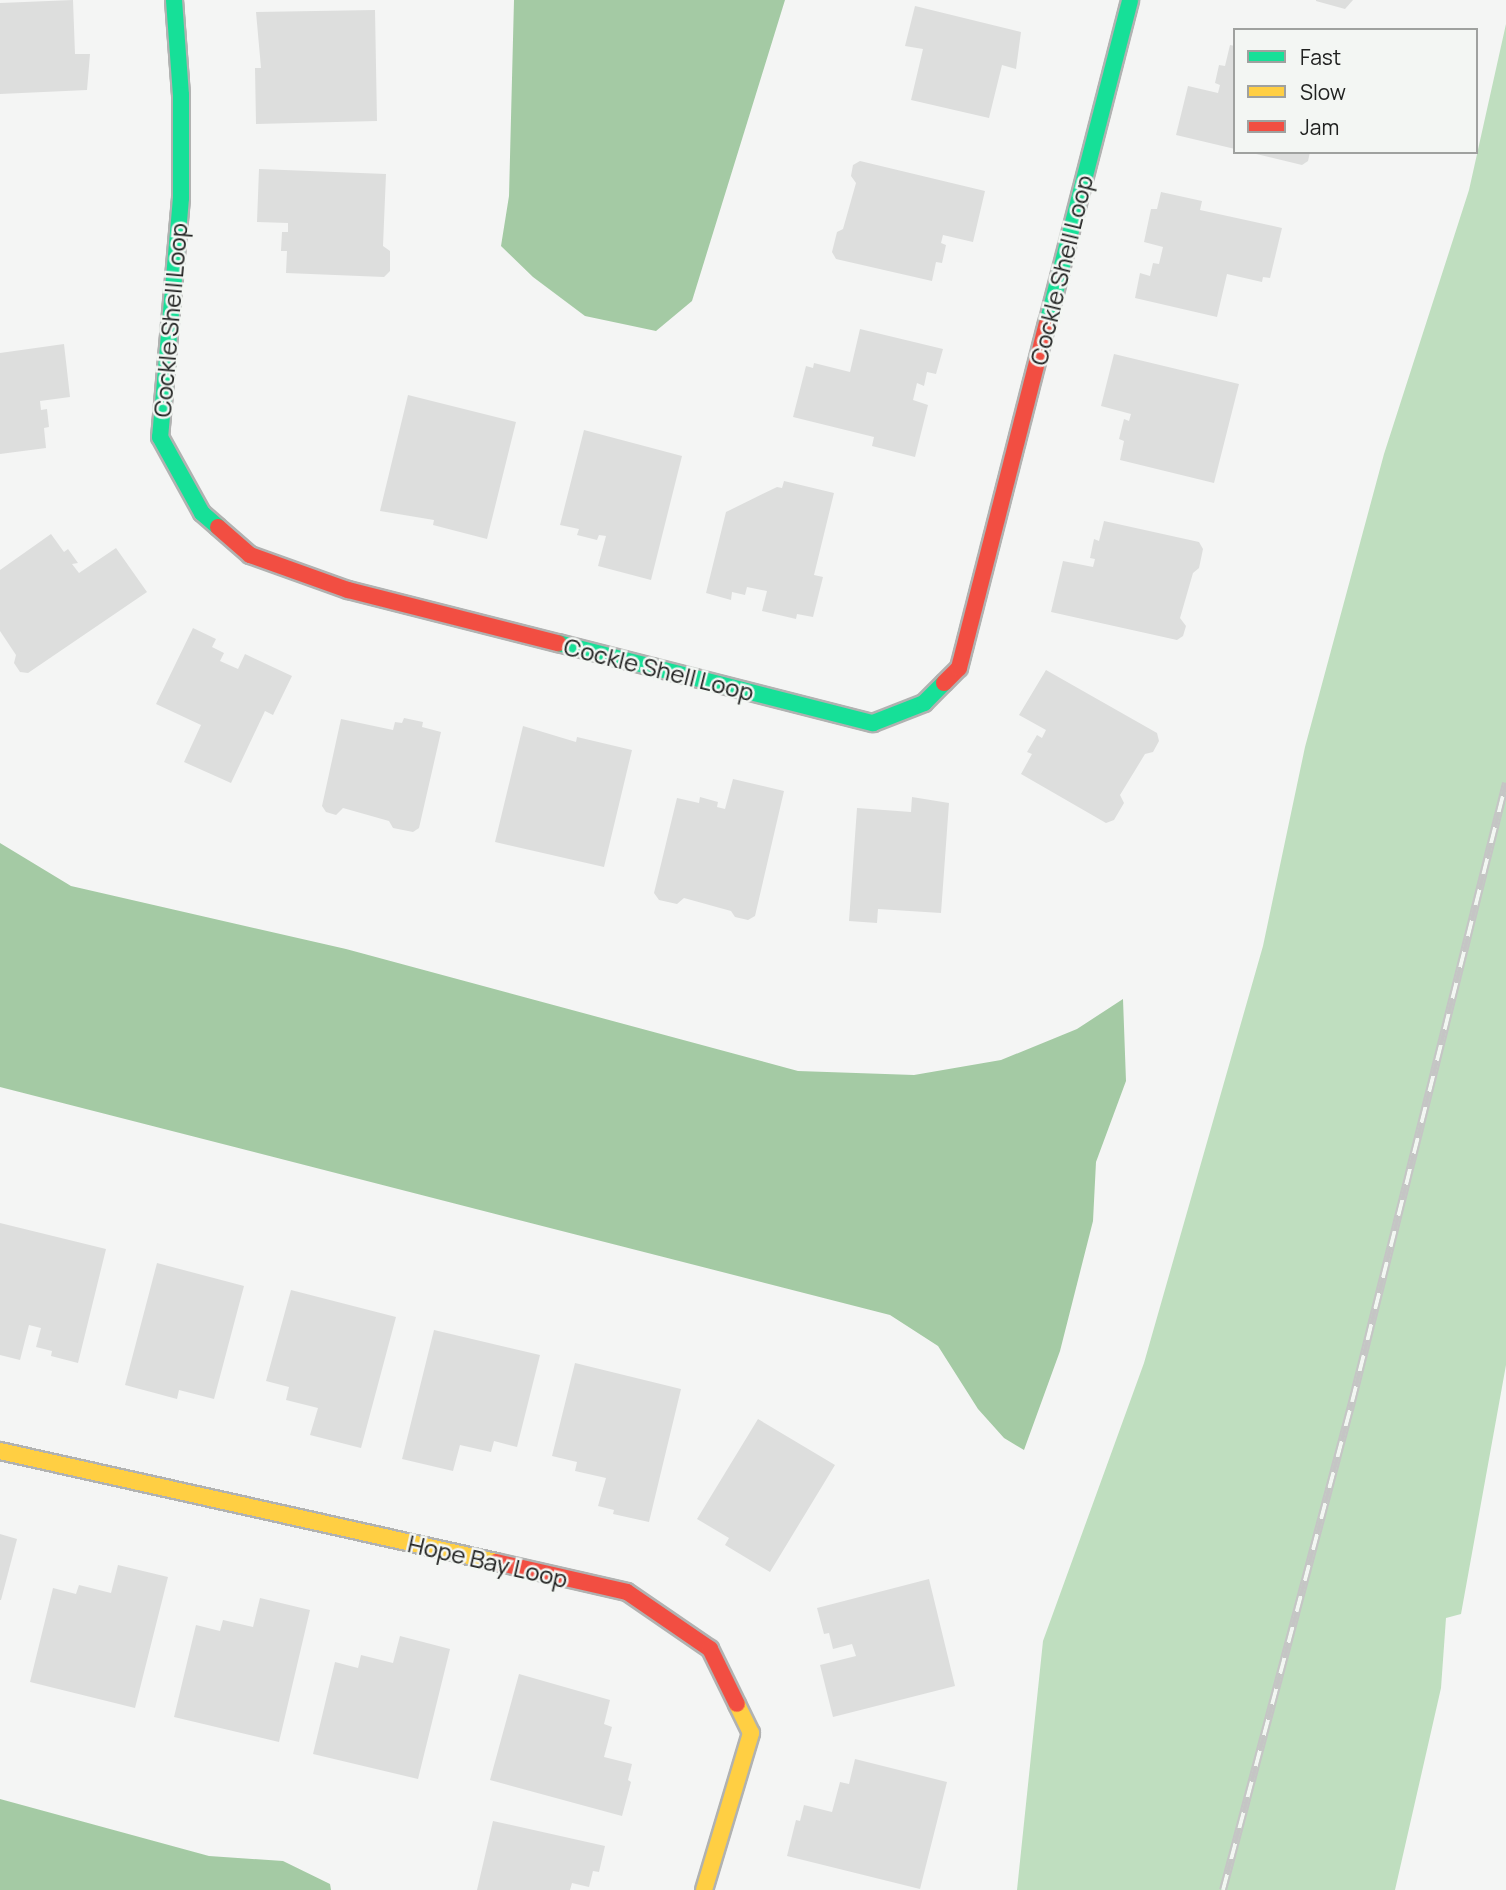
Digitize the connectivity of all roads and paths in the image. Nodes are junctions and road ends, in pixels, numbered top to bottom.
1 (174, 0) edge
2 (1130, 0) edge
3 (0, 1451) edge
4 (704, 1890) edge

1 - 2 street, Cockle Shell Loop
3 - 4 street, Hope Bay Loop

